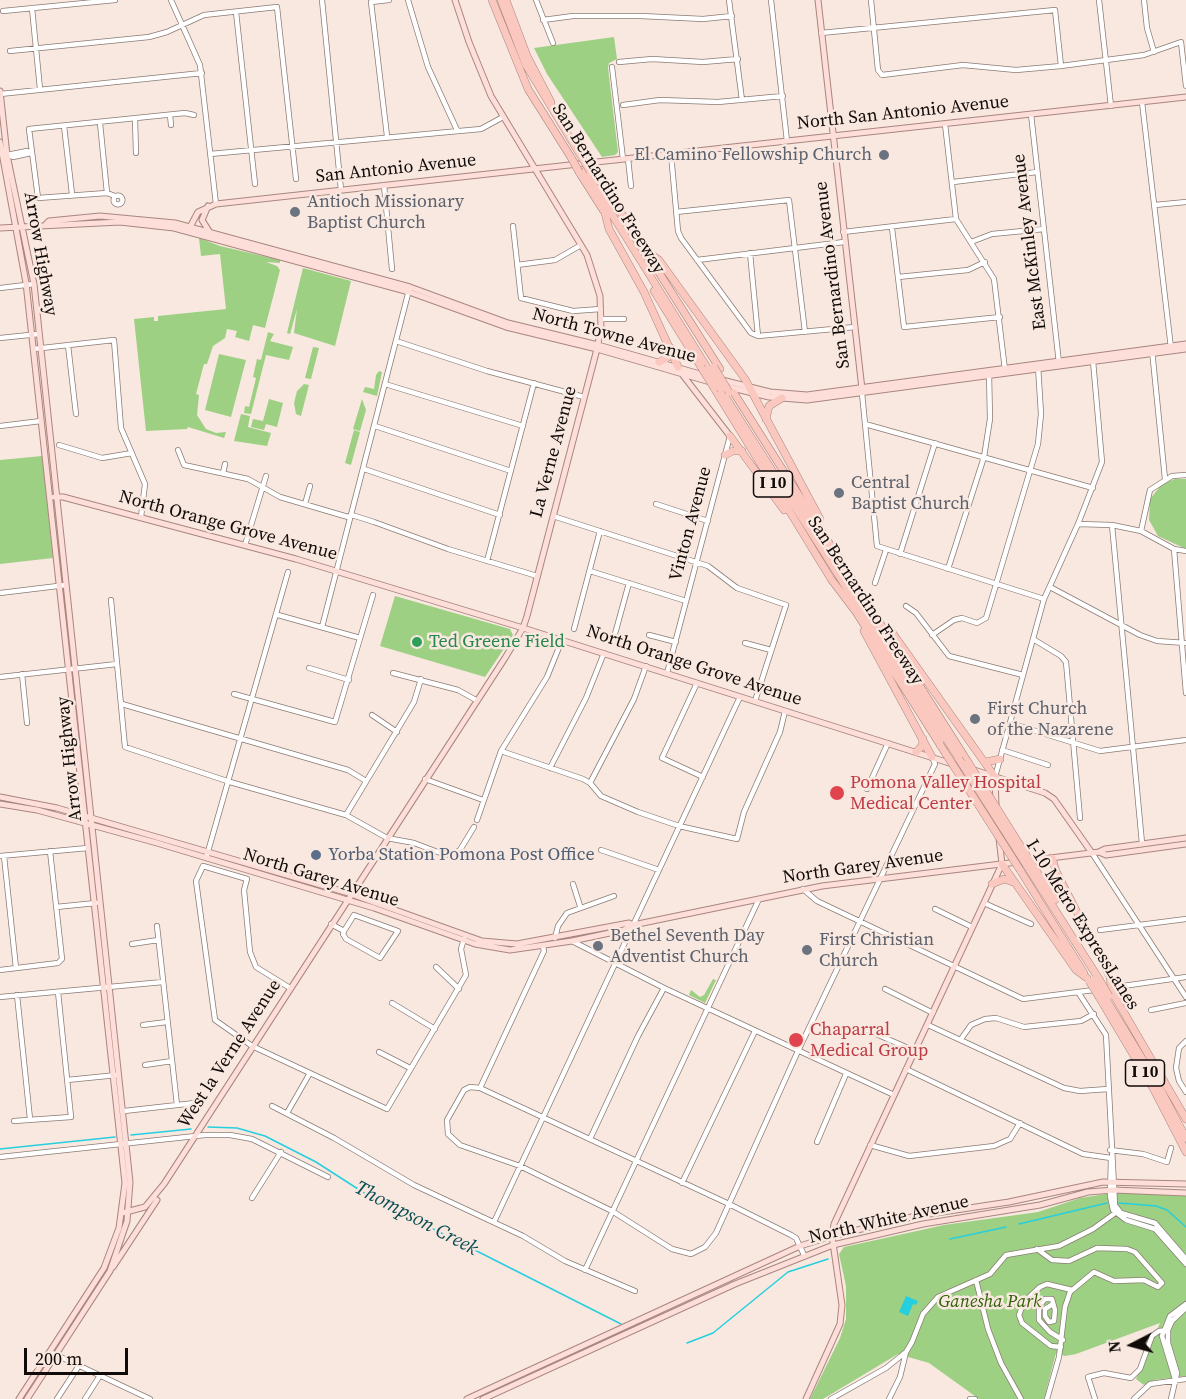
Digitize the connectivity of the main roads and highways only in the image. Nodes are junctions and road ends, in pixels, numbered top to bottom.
1 (455, 0) edge
2 (494, 0) edge
3 (501, 0) edge
4 (506, 0) edge
5 (818, 0) edge
6 (0, 93) edge
7 (1186, 97) edge
8 (833, 136) junction
9 (0, 142) edge
10 (579, 158) junction
11 (625, 159) joint
12 (534, 169) junction
13 (587, 171) junction
14 (208, 205) junction
15 (605, 213) junction
16 (19, 227) junction
17 (0, 228) edge
18 (189, 229) junction
19 (210, 232) junction
20 (645, 250) junction
21 (409, 289) junction
22 (35, 334) junction
23 (1186, 344) edge
24 (597, 347) junction
25 (37, 348) junction
26 (671, 348) junction
27 (1171, 348) junction
28 (1186, 349) edge
29 (1152, 351) junction
30 (659, 362) junction
31 (1059, 363) junction
32 (680, 370) junction
33 (706, 371) junction
34 (725, 391) junction
35 (751, 391) junction
36 (862, 391) junction
37 (698, 393) junction
38 (782, 399) junction
39 (49, 420) junction
40 (41, 421) junction
41 (766, 422) junction
42 (730, 436) joint
43 (742, 452) junction
44 (725, 455) road end
45 (53, 497) junction
46 (847, 569) junction
47 (831, 579) junction
48 (859, 586) junction
49 (856, 612) junction
50 (523, 628) junction
51 (923, 739) junction
52 (940, 745) junction
53 (916, 752) junction
54 (932, 757) junction
55 (1000, 759) road end
56 (986, 762) junction
57 (995, 777) junction
58 (0, 797) edge
59 (0, 804) edge
60 (89, 821) junction
61 (139, 838) junction
62 (163, 838) junction
63 (1186, 838) edge
64 (1186, 844) edge
65 (185, 845) junction
66 (167, 846) junction
67 (1099, 852) junction
68 (1092, 853) junction
69 (207, 855) junction
70 (1052, 858) junction
71 (1002, 864) junction
72 (263, 868) junction
73 (1032, 869) junction
74 (254, 872) junction
75 (992, 884) junction
76 (1015, 884) junction
77 (1036, 896) joint
78 (348, 897) junction
79 (98, 903) junction
80 (633, 925) junction
81 (555, 938) junction
82 (464, 939) junction
83 (530, 949) junction
84 (1097, 979) junction
85 (107, 987) junction
86 (1108, 995) junction
87 (1186, 1119) edge
88 (1186, 1130) edge
89 (1186, 1138) edge
90 (124, 1144) junction
91 (1186, 1152) edge
92 (164, 1184) junction
93 (1186, 1184) edge
94 (1186, 1193) edge
95 (125, 1213) junction
96 (832, 1236) junction
97 (833, 1245) junction
98 (110, 1271) junction
99 (52, 1354) junction
100 (19, 1399) edge
101 (27, 1399) edge
102 (467, 1399) edge
103 (483, 1399) edge
104 (806, 1399) edge

1 - 12 main road, La Verne Avenue
2 - 10 highway, San Bernardino Freeway / I 10
3 - 10 highway
4 - 10 highway, San Bernardino Freeway / I 10
5 - 8 main road, San Bernardino Avenue
6 - 16 main road, Arrow Highway
7 - 8 main road, North San Antonio Avenue
8 - 11 main road, North San Antonio Avenue
8 - 36 main road, San Bernardino Avenue
9 - 16 main road, Arrow Highway
10 - 13 highway, San Bernardino Freeway / I 10, bridge
10 - 13 highway, San Bernardino Freeway / I 10, bridge
11 - 12 main road, San Antonio Avenue
12 - 14 main road, San Antonio Avenue
12 - 24 main road, La Verne Avenue
13 - 15 highway, San Bernardino Freeway / I 10
13 - 20 highway, San Bernardino Freeway / I 10
13 - 33 highway
14 - 18 main road
14 - 19 main road
15 - 26 highway
15 - 33 highway, San Bernardino Freeway / I 10
16 - 17 main road, North Towne Avenue
16 - 18 main road, North Towne Avenue
16 - 22 main road, Arrow Highway
16 - 22 main road, Arrow Highway
18 - 19 main road, North Towne Avenue
18 - 21 main road, North Towne Avenue
19 - 21 main road, North Towne Avenue
20 - 33 highway, San Bernardino Freeway / I 10
20 - 35 highway
21 - 24 main road, North Towne Avenue
22 - 25 main road, Arrow Highway
23 - 27 main road, North Towne Avenue
24 - 30 main road, North Towne Avenue
24 - 32 main road, North Towne Avenue
24 - 50 main road, La Verne Avenue
25 - 39 main road, Arrow Highway
25 - 40 main road, Arrow Highway
26 - 30 highway
26 - 32 highway
27 - 28 main road, North Towne Avenue
27 - 29 main road, North Towne Avenue
29 - 31 main road, North Towne Avenue
29 - 31 main road, North Towne Avenue
30 - 32 main road, North Towne Avenue
31 - 36 main road, North Towne Avenue
32 - 33 main road, North Towne Avenue
32 - 37 main road
33 - 34 highway, San Bernardino Freeway / I 10, bridge
33 - 34 highway, San Bernardino Freeway / I 10, bridge
33 - 35 main road, North Towne Avenue
33 - 37 main road
34 - 46 highway, San Bernardino Freeway / I 10
34 - 47 highway, San Bernardino Freeway / I 10
34 - 52 highway
34 - 73 highway, I-10 Metro ExpressLanes, bridge
35 - 36 main road, North Towne Avenue
35 - 38 main road, North Towne Avenue
35 - 41 highway
36 - 38 main road, North Towne Avenue
37 - 42 main road
38 - 41 highway
39 - 40 main road
39 - 45 main road, Arrow Highway
40 - 45 main road, Arrow Highway
41 - 46 highway
42 - 43 highway
43 - 44 highway
43 - 47 highway
45 - 50 main road, North Orange Grove Avenue
45 - 60 main road, Arrow Highway
46 - 48 highway, San Bernardino Freeway / I 10
47 - 49 highway, San Bernardino Freeway / I 10
48 - 56 highway
48 - 73 highway, San Bernardino Freeway / I 10, bridge
49 - 51 highway
49 - 52 highway, San Bernardino Freeway / I 10
50 - 53 main road, North Orange Grove Avenue
50 - 78 main road, La Verne Avenue
51 - 53 highway
51 - 54 highway
52 - 77 highway, San Bernardino Freeway / I 10, bridge
53 - 54 main road, North Orange Grove Avenue
54 - 57 main road, North Orange Grove Avenue
55 - 56 highway
56 - 57 highway
57 - 68 main road, North Orange Grove Avenue
57 - 71 main road
58 - 60 main road, North Garey Avenue
59 - 60 main road, North Garey Avenue
60 - 61 main road, North Garey Avenue
60 - 62 main road, North Garey Avenue
60 - 79 main road, Arrow Highway
60 - 79 main road, Arrow Highway
61 - 62 main road
61 - 66 main road, North Garey Avenue
62 - 65 main road, North Garey Avenue
63 - 67 main road, North Garey Avenue
64 - 67 main road, North Garey Avenue
65 - 66 main road
65 - 69 main road, North Garey Avenue
66 - 69 main road, North Garey Avenue
67 - 68 main road, North Garey Avenue
68 - 70 main road, North Garey Avenue
69 - 72 main road, North Garey Avenue
69 - 74 main road, North Garey Avenue
70 - 71 main road, North Garey Avenue
70 - 84 highway
71 - 75 main road
71 - 76 highway
71 - 80 main road, North Garey Avenue
72 - 74 main road
72 - 78 main road, North Garey Avenue
73 - 84 highway, San Bernardino Freeway / I 10
74 - 78 main road, North Garey Avenue
75 - 76 highway
75 - 96 main road
76 - 84 highway
77 - 84 highway, I-10 Metro ExpressLanes
78 - 82 main road, North Garey Avenue
78 - 92 main road, West la Verne Avenue
79 - 85 main road, Arrow Highway
80 - 81 main road, North Garey Avenue
80 - 83 main road, North Garey Avenue
81 - 82 main road, North Garey Avenue
81 - 83 main road
82 - 83 main road, North Garey Avenue
84 - 86 highway, San Bernardino Freeway / I 10, bridge
84 - 86 highway
85 - 90 main road, Arrow Highway
85 - 90 main road, Arrow Highway
86 - 87 highway, San Bernardino Freeway / I 10
86 - 88 highway, I-10 Metro ExpressLanes
86 - 89 highway, I-10 Metro ExpressLanes
86 - 91 highway, San Bernardino Freeway / I 10
90 - 95 main road, Arrow Highway
92 - 95 main road, West la Verne Avenue
92 - 98 main road
93 - 96 main road, North White Avenue
94 - 97 main road, North White Avenue
95 - 98 main road, Arrow Highway
95 - 99 main road
96 - 97 main road
96 - 102 main road, North White Avenue
97 - 103 main road, North White Avenue
97 - 104 main road
98 - 99 main road, Arrow Highway
99 - 100 main road
99 - 101 main road, Arrow Highway

